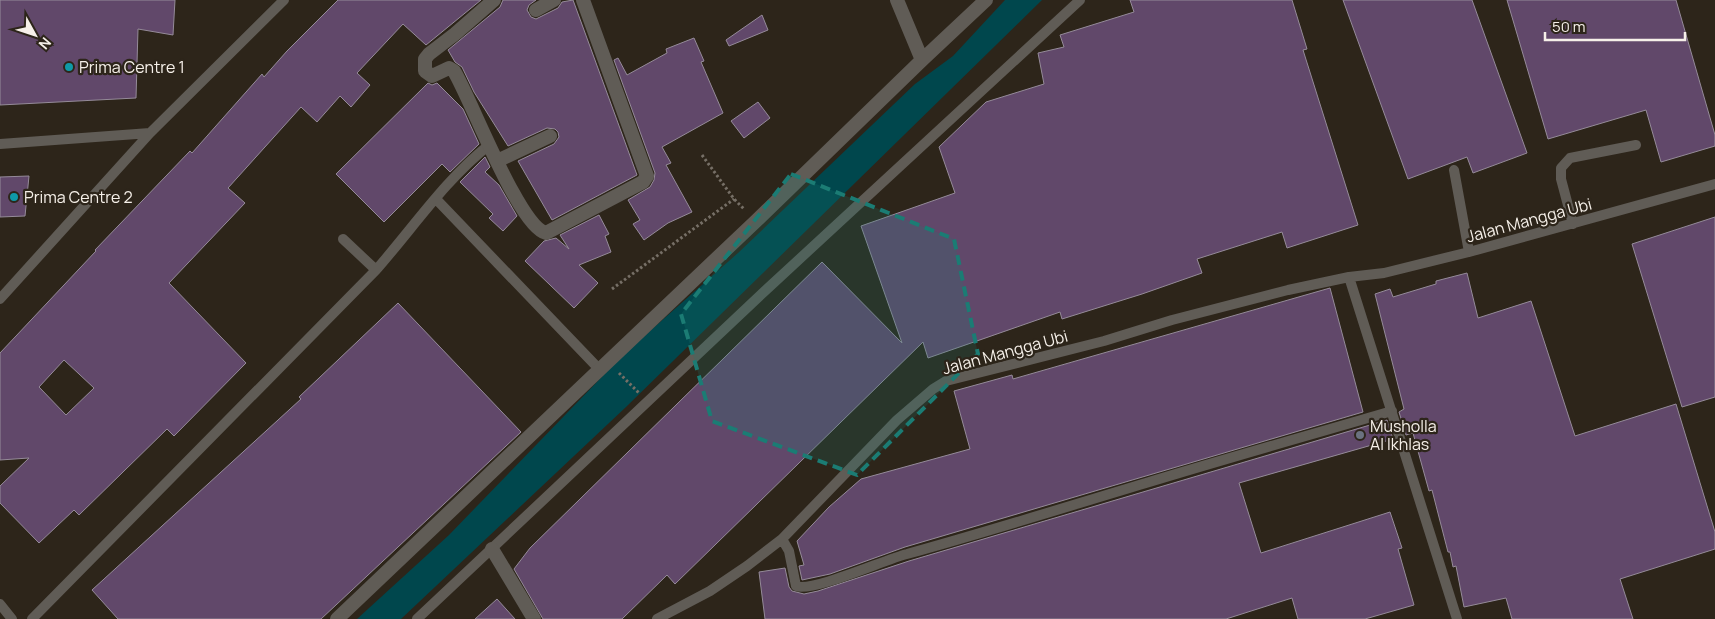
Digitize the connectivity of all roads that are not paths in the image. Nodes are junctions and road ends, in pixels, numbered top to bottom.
1 (284, 0) edge
2 (494, 0) edge
3 (554, 0) edge
4 (583, 0) edge
5 (897, 0) edge
6 (986, 0) edge
7 (1080, 0) edge
8 (536, 10) dead end
9 (922, 60) junction
10 (150, 133) junction
11 (550, 136) dead end
12 (0, 144) edge
13 (489, 145) junction
14 (1636, 145) dead end
15 (497, 161) junction
16 (1454, 170) dead end
17 (1715, 184) edge
18 (436, 199) junction
19 (1574, 224) junction
20 (343, 239) dead end
21 (1469, 252) junction
22 (376, 270) junction
23 (1349, 277) junction
24 (0, 299) edge
25 (600, 370) junction
26 (1392, 411) junction
27 (782, 539) junction
28 (492, 549) junction
29 (0, 604) edge
30 (12, 619) edge
31 (32, 619) edge
32 (337, 619) edge
33 (417, 619) edge
34 (534, 619) edge
35 (656, 619) edge
36 (1457, 619) edge

1 - 10 lane
2 - 13 street
3 - 8 street
4 - 15 street
5 - 9 street
6 - 9 street
7 - 28 lane
9 - 25 street
10 - 12 lane
10 - 24 lane
11 - 15 street
13 - 15 street
13 - 18 lane
14 - 19 lane
16 - 21 lane
17 - 19 lane, Jalan Mangga Ubi
18 - 22 lane
18 - 25 lane
19 - 21 lane, Jalan Mangga Ubi
20 - 22 lane
21 - 23 lane, Jalan Mangga Ubi
22 - 31 lane
23 - 26 lane
23 - 27 lane, Jalan Mangga Ubi
25 - 32 street
26 - 27 lane
26 - 36 lane
27 - 35 lane, Jalan Mangga Ubi
28 - 33 lane
28 - 34 street
29 - 30 lane

